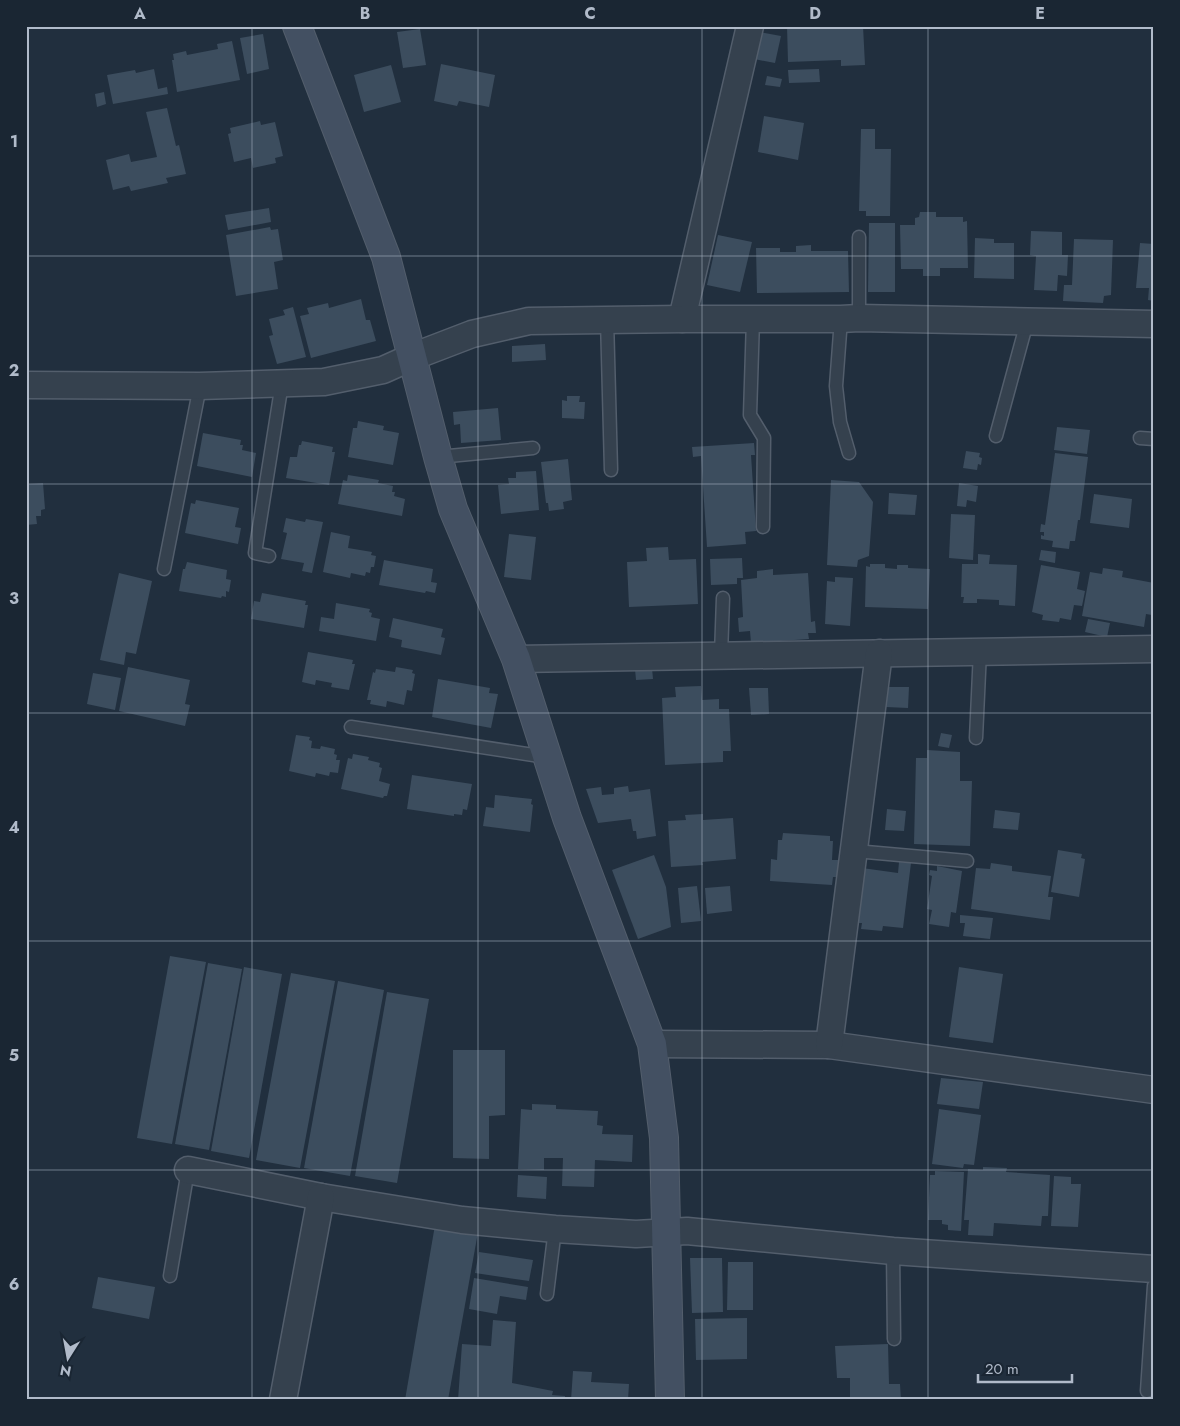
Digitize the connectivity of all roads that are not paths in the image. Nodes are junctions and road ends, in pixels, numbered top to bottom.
1 (297, 26) edge
2 (750, 26) edge
3 (859, 238) dead end
4 (607, 319) junction
5 (682, 319) junction
6 (753, 319) junction
7 (850, 319) junction
8 (1027, 322) junction
9 (1154, 324) edge
10 (412, 357) junction
11 (282, 383) junction
12 (26, 385) edge
13 (200, 386) junction
14 (996, 436) dead end
15 (1140, 438) dead end
16 (1154, 440) edge
17 (533, 448) dead end
18 (849, 453) dead end
19 (438, 457) junction
20 (611, 470) dead end
21 (763, 527) dead end
22 (269, 556) dead end
23 (164, 569) dead end
24 (723, 598) dead end
25 (1154, 649) edge
26 (980, 651) junction
27 (879, 653) junction
28 (721, 655) junction
29 (516, 659) junction
30 (350, 727) dead end
31 (976, 738) dead end
32 (546, 757) junction
33 (855, 851) junction
34 (967, 860) dead end
35 (652, 1044) junction
36 (829, 1045) junction
37 (1154, 1090) edge
38 (188, 1170) joint
39 (321, 1197) junction
40 (554, 1229) junction
41 (666, 1232) junction
42 (893, 1251) junction
43 (1154, 1269) edge
44 (170, 1276) dead end
45 (1154, 1286) edge
46 (547, 1294) dead end
47 (894, 1339) dead end
48 (1147, 1392) dead end
49 (284, 1400) edge
50 (670, 1400) edge

1 - 10 street
2 - 5 street
3 - 7 lane
4 - 5 street
4 - 10 street
4 - 20 lane
5 - 6 street
6 - 7 street
6 - 21 lane
7 - 8 street
7 - 18 lane
8 - 9 street
8 - 14 lane
10 - 11 street
10 - 19 street
11 - 13 street
11 - 22 lane
12 - 13 street
13 - 23 lane
15 - 16 lane
17 - 19 lane
19 - 29 street
24 - 28 lane
25 - 26 street
26 - 27 street
26 - 31 lane
27 - 28 street
27 - 33 street
28 - 29 street
29 - 32 street
30 - 32 lane
32 - 35 street
33 - 34 lane
33 - 36 street
35 - 36 street
35 - 41 street
36 - 37 street
38 - 39 street
38 - 44 lane
39 - 40 street
39 - 49 street
40 - 41 street
40 - 46 lane
41 - 42 street
41 - 50 street
42 - 43 street
42 - 47 lane
45 - 48 lane

